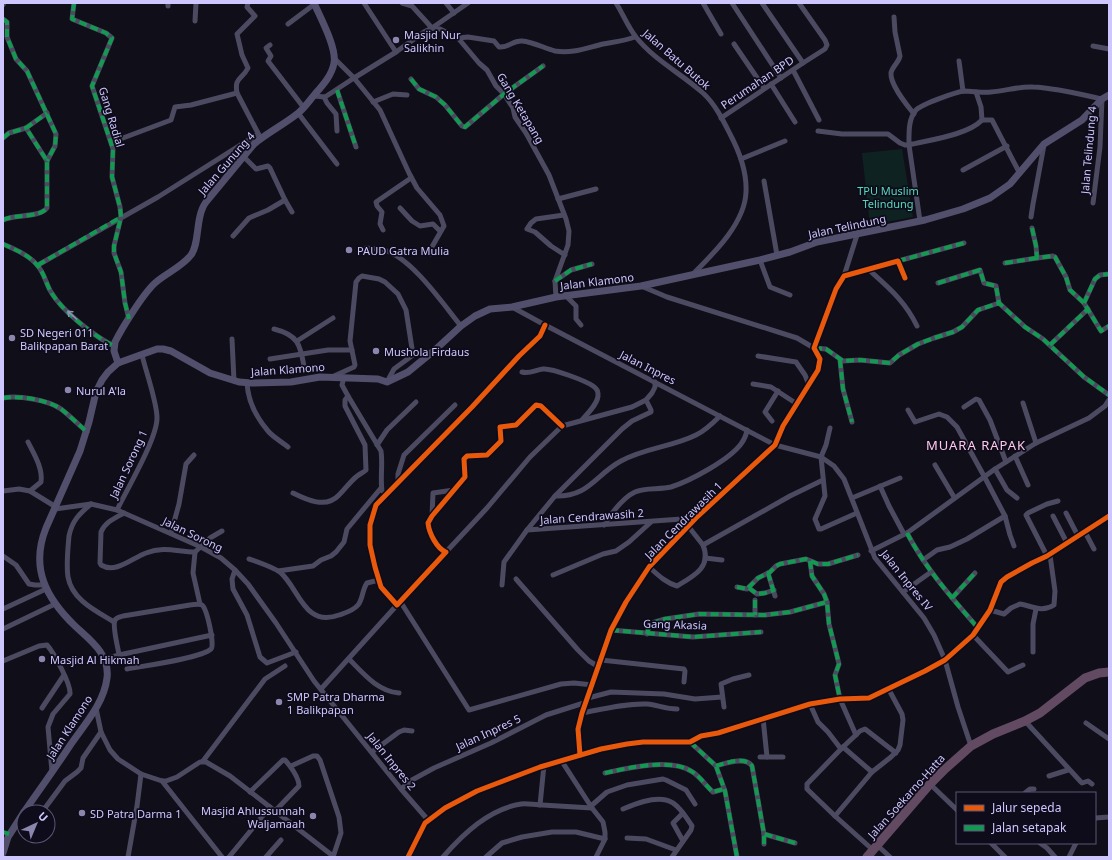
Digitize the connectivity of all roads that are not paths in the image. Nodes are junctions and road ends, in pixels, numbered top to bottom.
1 (74, 3) edge
2 (196, 3) edge
3 (248, 3) edge
4 (364, 3) edge
5 (402, 3) edge
6 (446, 3) edge
7 (468, 3) edge
8 (616, 3) edge
9 (703, 3) edge
10 (732, 3) edge
11 (762, 3) edge
12 (799, 3) edge
13 (315, 4) edge
14 (454, 12) junction
15 (894, 18) dead end
16 (3, 19) edge
17 (195, 21) dead end
18 (288, 24) dead end
19 (432, 28) junction
20 (721, 34) dead end
21 (635, 37) junction
22 (458, 38) junction
23 (734, 44) dead end
24 (270, 45) dead end
25 (1093, 46) dead end
26 (1109, 49) edge
27 (396, 52) junction
28 (335, 59) junction
29 (959, 61) dead end
30 (803, 63) junction
31 (543, 66) dead end
32 (793, 70) junction
33 (354, 78) junction
34 (781, 78) junction
35 (411, 79) dead end
36 (771, 84) junction
37 (764, 88) junction
38 (337, 90) junction
39 (962, 91) junction
40 (976, 92) junction
41 (237, 93) junction
42 (504, 94) junction
43 (407, 95) dead end
44 (314, 96) junction
45 (324, 97) junction
46 (1106, 97) edge
47 (374, 102) junction
48 (304, 108) junction
49 (47, 113) junction
50 (298, 113) junction
51 (914, 114) junction
52 (721, 118) junction
53 (820, 120) dead end
54 (982, 120) junction
55 (795, 122) dead end
56 (26, 128) junction
57 (337, 131) dead end
58 (818, 131) dead end
59 (259, 136) junction
60 (3, 138) edge
61 (111, 141) junction
62 (785, 141) dead end
63 (1044, 144) junction
64 (908, 145) junction
65 (1007, 146) junction
66 (356, 147) dead end
67 (244, 157) junction
68 (741, 159) junction
69 (47, 161) junction
70 (337, 164) dead end
71 (963, 170) dead end
72 (1020, 172) junction
73 (411, 178) junction
74 (764, 181) dead end
75 (596, 189) dead end
76 (558, 199) junction
77 (285, 200) junction
78 (1093, 203) dead end
79 (400, 208) dead end
80 (292, 212) dead end
81 (564, 214) junction
82 (121, 217) junction
83 (1031, 217) dead end
84 (3, 220) edge
85 (920, 221) junction
86 (1032, 228) dead end
87 (383, 230) dead end
88 (440, 231) junction
89 (857, 235) junction
90 (233, 236) dead end
91 (3, 244) edge
92 (964, 244) dead end
93 (366, 248) dead end
94 (430, 254) dead end
95 (564, 255) junction
96 (777, 255) junction
97 (1036, 258) junction
98 (760, 260) junction
99 (898, 261) junction
100 (1004, 263) dead end
101 (592, 264) dead end
102 (38, 265) junction
103 (869, 270) junction
104 (1109, 274) edge
105 (692, 275) junction
106 (844, 276) junction
107 (905, 278) dead end
108 (555, 281) junction
109 (938, 283) dead end
110 (641, 286) junction
111 (790, 295) dead end
112 (565, 296) junction
113 (556, 297) junction
114 (999, 303) junction
115 (1084, 303) junction
116 (512, 307) junction
117 (1088, 309) junction
118 (333, 318) dead end
119 (129, 319) junction
120 (545, 325) junction
121 (581, 325) dead end
122 (461, 326) junction
123 (917, 326) dead end
124 (1109, 326) edge
125 (274, 329) dead end
126 (232, 339) dead end
127 (297, 341) junction
128 (1050, 345) junction
129 (114, 346) junction
130 (814, 348) junction
131 (352, 350) junction
132 (302, 354) junction
133 (142, 355) junction
134 (758, 356) dead end
135 (270, 359) dead end
136 (840, 360) junction
137 (118, 363) junction
138 (304, 366) dead end
139 (522, 372) dead end
140 (332, 377) junction
141 (344, 377) junction
142 (234, 381) junction
143 (387, 382) junction
144 (655, 382) junction
145 (247, 383) junction
146 (753, 384) dead end
147 (809, 385) junction
148 (778, 391) junction
149 (1109, 395) edge
150 (348, 396) junction
151 (3, 398) edge
152 (646, 400) junction
153 (1109, 400) edge
154 (416, 402) dead end
155 (1023, 403) dead end
156 (797, 404) junction
157 (455, 405) dead end
158 (964, 407) dead end
159 (908, 410) dead end
160 (720, 416) junction
161 (582, 420) junction
162 (772, 420) dead end
163 (852, 422) dead end
164 (562, 426) junction
165 (830, 428) dead end
166 (747, 430) junction
167 (87, 432) junction
168 (28, 442) dead end
169 (1036, 443) junction
170 (775, 445) junction
171 (377, 446) junction
172 (288, 447) dead end
173 (194, 456) dead end
174 (1016, 456) junction
175 (821, 457) junction
176 (1006, 462) junction
177 (935, 465) dead end
178 (995, 469) junction
179 (984, 476) junction
180 (900, 478) dead end
181 (823, 480) junction
182 (398, 482) junction
183 (1028, 485) dead end
184 (880, 486) junction
185 (381, 488) junction
186 (454, 490) junction
187 (3, 491) edge
188 (30, 491) junction
189 (293, 493) dead end
190 (555, 496) junction
191 (954, 497) junction
192 (383, 498) junction
193 (852, 498) junction
194 (1017, 498) dead end
195 (1058, 501) dead end
196 (91, 504) junction
197 (55, 508) junction
198 (117, 510) junction
199 (124, 513) junction
200 (857, 513) junction
201 (1066, 514) dead end
202 (432, 516) junction
203 (1005, 516) junction
204 (1053, 516) dead end
205 (1109, 516) edge
206 (696, 518) junction
207 (651, 522) junction
208 (604, 525) junction
209 (688, 526) junction
210 (527, 530) junction
211 (222, 531) dead end
212 (1085, 532) junction
213 (171, 533) junction
214 (905, 533) junction
215 (1078, 536) junction
216 (1067, 544) junction
217 (703, 545) junction
218 (1014, 546) dead end
219 (201, 547) junction
220 (1094, 549) dead end
221 (871, 551) junction
222 (196, 552) junction
223 (446, 552) junction
224 (858, 555) dead end
225 (1048, 555) junction
226 (3, 556) edge
227 (705, 558) junction
228 (248, 560) dead end
229 (722, 560) dead end
230 (810, 560) junction
231 (923, 560) junction
232 (649, 567) junction
233 (235, 570) junction
234 (278, 571) junction
235 (930, 572) junction
236 (768, 573) junction
237 (975, 573) dead end
238 (553, 575) dead end
239 (516, 578) dead end
240 (379, 580) junction
241 (502, 585) dead end
242 (46, 587) junction
243 (736, 587) dead end
244 (749, 588) junction
245 (774, 590) junction
246 (903, 592) junction
247 (776, 596) dead end
248 (952, 598) junction
249 (755, 600) dead end
250 (827, 602) junction
251 (399, 603) junction
252 (56, 604) junction
253 (200, 604) junction
254 (3, 609) edge
255 (1036, 609) junction
256 (990, 610) junction
257 (755, 615) junction
258 (114, 622) junction
259 (978, 628) junction
260 (3, 629) edge
261 (611, 630) junction
262 (761, 632) dead end
263 (647, 634) junction
264 (973, 635) junction
265 (212, 636) junction
266 (296, 652) junction
267 (1033, 652) dead end
268 (120, 655) junction
269 (105, 659) junction
270 (349, 659) junction
271 (601, 660) junction
272 (945, 660) junction
273 (3, 661) edge
274 (1023, 665) dead end
275 (285, 666) dead end
276 (599, 667) junction
277 (127, 669) dead end
278 (1109, 672) edge
279 (64, 675) junction
280 (749, 675) dead end
281 (314, 681) joint
282 (684, 682) dead end
283 (592, 685) junction
284 (888, 688) junction
285 (321, 689) junction
286 (399, 693) dead end
287 (722, 697) junction
288 (840, 699) junction
289 (588, 700) junction
290 (810, 704) junction
291 (724, 707) dead end
292 (42, 708) dead end
293 (96, 708) junction
294 (678, 709) dead end
295 (582, 713) junction
296 (763, 718) junction
297 (1025, 722) junction
298 (1086, 723) dead end
299 (412, 731) dead end
300 (102, 732) junction
301 (856, 735) junction
302 (1109, 739) edge
303 (690, 742) junction
304 (971, 746) junction
305 (842, 748) junction
306 (372, 752) junction
307 (896, 752) junction
308 (580, 755) junction
309 (760, 757) dead end
310 (767, 757) junction
311 (783, 757) dead end
312 (561, 760) junction
313 (203, 761) junction
314 (544, 765) junction
315 (291, 766) junction
316 (716, 766) junction
317 (1068, 770) junction
318 (52, 772) junction
319 (872, 772) junction
320 (605, 773) dead end
321 (141, 774) junction
322 (1049, 776) dead end
323 (162, 781) junction
324 (930, 784) junction
325 (1092, 784) dead end
326 (401, 789) junction
327 (724, 789) junction
328 (1034, 789) dead end
329 (250, 792) junction
330 (1026, 792) edge
331 (30, 804) edge
332 (48, 804) edge
333 (695, 804) dead end
334 (540, 805) junction
335 (270, 807) junction
336 (591, 807) junction
337 (623, 809) dead end
338 (956, 809) edge
339 (275, 811) junction
340 (683, 813) junction
341 (835, 816) junction
342 (1109, 817) edge
343 (1096, 818) edge
344 (428, 820) junction
345 (16, 821) edge
346 (6, 833) edge
347 (764, 834) junction
348 (627, 838) dead end
349 (605, 839) junction
350 (281, 840) dead end
351 (683, 841) junction
352 (795, 843) dead end
353 (764, 844) dead end
354 (992, 844) edge
355 (1041, 844) edge
356 (1076, 844) edge
357 (875, 848) junction
358 (676, 850) junction
359 (3, 853) edge
360 (333, 856) edge
361 (1004, 856) edge
362 (128, 857) edge
363 (222, 857) edge
364 (229, 857) edge
365 (266, 857) edge
366 (408, 857) edge
367 (443, 857) edge
368 (486, 857) edge
369 (596, 857) edge
370 (672, 857) edge
371 (737, 857) edge
372 (867, 857) edge
373 (890, 857) edge
374 (1055, 857) edge
375 (1069, 857) edge

1 - 61 street, Gang Radial
2 - 17 street
3 - 41 street
4 - 27 street
5 - 19 street
6 - 14 street
7 - 14 street
8 - 21 street, Jalan Batu Butok
9 - 20 street
10 - 34 street
11 - 30 street, Perumahan BPD
12 - 30 street
13 - 18 street
13 - 28 main road
14 - 19 street
15 - 51 street
16 - 49 street
19 - 22 street, Gang Ketapang
19 - 27 street
21 - 22 street
21 - 52 street, Jalan Batu Butok
22 - 42 street, Gang Ketapang
23 - 37 street
24 - 48 street
25 - 26 street
27 - 33 street
28 - 33 street
28 - 44 main road, Jalan Gunung 4
29 - 39 street
30 - 32 street, Perumahan BPD
31 - 42 street
32 - 34 street, Perumahan BPD
32 - 53 street
33 - 38 street
33 - 47 street
34 - 36 street, Perumahan BPD
35 - 42 street
36 - 37 street, Perumahan BPD
36 - 55 street
37 - 52 street, Perumahan BPD
38 - 45 street
38 - 66 street
39 - 40 street
39 - 51 street
40 - 46 street
40 - 54 street
41 - 59 street
41 - 61 street
42 - 76 street, Gang Ketapang
43 - 47 street
44 - 45 street
44 - 48 main road, Jalan Gunung 4
45 - 57 street
46 - 63 main road, Jalan Telindung
46 - 78 street, Jalan Telindung 4
47 - 73 street
48 - 50 main road, Jalan Gunung 4
49 - 56 street
49 - 69 street
50 - 59 main road, Jalan Gunung 4
50 - 70 street
51 - 64 street
52 - 68 street, Jalan Batu Butok
54 - 64 street
54 - 65 street
56 - 60 street
56 - 69 street
58 - 64 street
59 - 67 main road, Jalan Gunung 4
59 - 82 street
61 - 82 street, Gang Radial
62 - 68 street
63 - 72 main road, Jalan Telindung
63 - 83 street
64 - 85 street
65 - 71 street
65 - 72 street
67 - 77 street
67 - 119 main road, Jalan Gunung 4
68 - 105 street, Jalan Batu Butok
69 - 84 street
72 - 85 main road, Jalan Telindung
73 - 87 street
73 - 88 street
74 - 96 street
75 - 76 street
76 - 81 street, Gang Ketapang
77 - 80 street
77 - 90 street
79 - 88 street
81 - 95 street, Gang Ketapang
81 - 95 street
82 - 102 street
82 - 119 street, Gang Radial
85 - 89 main road, Jalan Telindung
86 - 97 street
88 - 94 street
89 - 96 main road, Jalan Telindung
89 - 106 street
91 - 102 street
92 - 99 street
93 - 122 street
95 - 108 street, Gang Ketapang
96 - 98 main road, Jalan Telindung
97 - 100 street
97 - 115 street
98 - 105 main road, Jalan Telindung
98 - 111 street
99 - 103 street
99 - 107 street
101 - 108 street
129 -> 102 street
103 - 106 street
103 - 123 street
104 - 115 street
105 - 110 main road, Jalan Klamono
106 - 130 street
108 - 113 street
109 - 114 street
110 - 112 main road, Jalan Klamono
110 - 130 street
112 - 113 main road, Jalan Klamono
112 - 121 street
113 - 116 main road, Jalan Klamono
114 - 128 street
114 - 136 street
115 - 117 street
116 - 120 street, Jalan Inpres
116 - 122 main road, Jalan Klamono
117 - 124 street
117 - 128 street
118 - 127 street
119 - 129 main road, Jalan Gunung 4
120 - 144 street, Jalan Inpres
120 - 182 street
122 - 143 main road, Jalan Klamono
125 - 127 street
126 - 142 street
127 - 132 street
128 - 149 street
129 - 137 main road
130 - 136 street
130 - 147 street
131 - 132 street
131 - 140 street
131 - 143 street
132 - 135 street
132 - 138 street
133 - 137 main road, Jalan Klamono
133 - 142 main road, Jalan Klamono
133 - 198 street, Jalan Sorong 1
134 - 147 street
136 - 163 street
137 - 167 main road, Jalan Klamono
139 - 161 street
140 - 141 main road, Jalan Klamono
140 - 145 main road, Jalan Klamono
141 - 143 main road, Jalan Klamono
141 - 150 street
142 - 145 main road, Jalan Klamono
144 - 152 street
144 - 160 street, Jalan Inpres
145 - 172 street
146 - 148 street
147 - 156 street
148 - 156 street
148 - 162 street
150 - 171 street
150 - 189 street
151 - 167 street
152 - 161 street
152 - 190 street
153 - 169 street
154 - 171 street
155 - 169 street
156 - 170 street
157 - 182 street
158 - 176 street
159 - 179 street
160 - 166 street, Jalan Inpres
160 - 190 street
161 - 164 street
164 - 186 street
164 - 223 street
165 - 175 street
166 - 170 street, Jalan Inpres
166 - 208 street
167 - 197 main road, Jalan Klamono
168 - 188 street
169 - 174 street
170 - 175 street, Jalan Inpres IV
170 - 206 street, Jalan Cendrawasih 1
171 - 185 street
173 - 213 street
174 - 176 street
174 - 183 street
175 - 181 street
175 - 193 street, Jalan Inpres IV
176 - 178 street
177 - 191 street
178 - 179 street
178 - 194 street
179 - 191 street
179 - 203 street
180 - 184 street
181 - 200 street
181 - 217 street
182 - 192 street
184 - 193 street
184 - 214 street
185 - 192 street
185 - 234 street
186 - 202 street
186 - 202 street
187 - 188 street
188 - 197 street
190 - 210 street
191 - 214 street
192 - 240 street
193 - 200 street, Jalan Inpres IV
195 - 225 street
196 - 197 street, Jalan Sorong
196 - 198 street, Jalan Sorong
196 - 258 street
197 - 242 main road, Jalan Klamono
198 - 199 street, Jalan Sorong
199 - 213 street, Jalan Sorong
199 - 222 street
200 - 221 street, Jalan Inpres IV
201 - 215 street
202 - 223 street
203 - 218 street
203 - 231 street
204 - 216 street
205 - 212 street
206 - 207 street, Jalan Cendrawasih 2
206 - 209 street, Jalan Cendrawasih 1
207 - 208 street, Jalan Cendrawasih 2
207 - 238 street
208 - 210 street, Jalan Cendrawasih 2
209 - 217 street
209 - 232 street, Jalan Cendrawasih 1
210 - 241 street, Jalan Cendrawasih 2
211 - 219 street
212 - 215 street
212 - 220 street
213 - 219 street, Jalan Sorong
214 - 221 street
214 - 231 street
215 - 216 street
216 - 225 street
217 - 227 street
219 - 222 street
219 - 233 street, Jalan Sorong
221 - 246 street, Jalan Inpres IV
222 - 253 street
223 - 251 street
224 - 230 street
225 - 255 street
225 - 256 street
226 - 242 street
227 - 229 street
227 - 232 street
228 - 234 street
230 - 236 street
230 - 250 street
231 - 235 street
232 - 261 street, Jalan Cendrawasih 1
233 - 266 street, Jalan Sorong
233 - 266 street
234 - 240 street
235 - 246 street
235 - 248 street
236 - 244 street
236 - 245 street
237 - 248 street
239 - 276 street
240 - 251 street
242 - 252 main road, Jalan Klamono
242 - 254 street
243 - 244 street
244 - 245 street
245 - 247 street
246 - 272 street, Jalan Inpres IV
248 - 259 street
249 - 257 street
250 - 257 street
250 - 288 street
251 - 270 street
251 - 283 street
252 - 260 street
252 - 269 main road, Jalan Klamono
253 - 258 street
253 - 265 street
255 - 256 street
255 - 267 street
256 - 259 street
257 - 263 street
258 - 268 street
259 - 264 street
261 - 263 street, Gang Akasia
261 - 271 street, Jalan Cendrawasih 1
262 - 263 street, Gang Akasia
264 - 272 street
264 - 274 street
265 - 268 street
265 - 277 street
266 - 281 street, Jalan Sorong
268 - 269 street
269 - 293 main road, Jalan Klamono
270 - 285 street
270 - 286 street
271 - 276 street, Jalan Cendrawasih 1
271 - 282 street
272 - 284 street
272 - 304 street, Jalan Inpres IV
273 - 279 street
275 - 313 street
276 - 283 street, Jalan Cendrawasih 1
278 - 297 highway, Jalan Soekarno-Hatta
279 - 292 street
279 - 318 street
280 - 287 street
281 - 285 street, Jalan Inpres 2
283 - 289 street, Jalan Cendrawasih 1
284 - 288 street
284 - 307 street
285 - 306 street, Jalan Inpres 2
287 - 289 street, Jalan Inpres 5
287 - 291 street
288 - 290 street
288 - 301 street
289 - 295 street, Jalan Cendrawasih 1
289 - 326 street, Jalan Inpres 5
290 - 296 street
290 - 305 street
293 - 300 street
293 - 318 main road, Jalan Klamono
294 - 295 street
295 - 308 street, Jalan Cendrawasih 1
296 - 303 street
296 - 310 street
297 - 304 highway, Jalan Soekarno-Hatta
297 - 317 street
298 - 302 street
299 - 306 street
300 - 321 street
300 - 332 street
301 - 305 street
301 - 307 street
303 - 308 street
303 - 316 street
304 - 324 highway, Jalan Soekarno-Hatta
305 - 319 street
305 - 341 street
306 - 326 street, Jalan Inpres 2
307 - 319 street
308 - 312 street
309 - 310 street
310 - 311 street
312 - 314 street
312 - 336 street
313 - 323 street
313 - 329 street
314 - 334 street
314 - 344 street
315 - 329 street
315 - 339 street
315 - 360 street
316 - 327 street
316 - 347 street
317 - 322 street
317 - 325 street
318 - 331 main road, Jalan Klamono
319 - 341 street
320 - 327 street
321 - 323 street
321 - 362 street
323 - 363 street
324 - 338 street
324 - 357 highway, Jalan Soekarno-Hatta
326 - 344 street, Jalan Inpres 2
327 - 371 street
328 - 330 street
329 - 335 street
333 - 336 street
334 - 336 street
334 - 367 street
335 - 339 street
335 - 364 street
336 - 349 street
337 - 340 street
339 - 360 street
340 - 351 street
340 - 351 street
341 - 357 street
342 - 343 street
344 - 366 street
345 - 346 main road, Jalan Klamono
346 - 359 main road, Jalan Klamono
347 - 352 street
347 - 353 street
348 - 358 street
349 - 368 street
349 - 369 street
350 - 365 street
351 - 358 street
354 - 361 street
355 - 374 street
356 - 375 street
357 - 372 highway, Jalan Soekarno-Hatta
357 - 373 street
358 - 370 street

